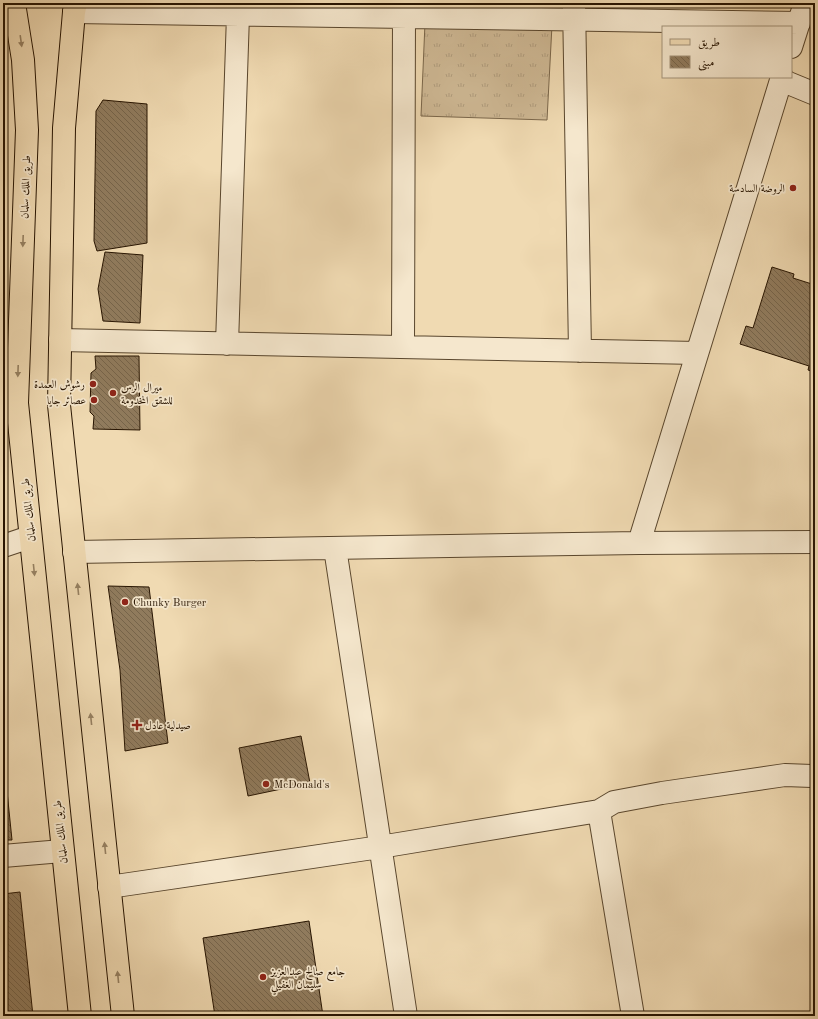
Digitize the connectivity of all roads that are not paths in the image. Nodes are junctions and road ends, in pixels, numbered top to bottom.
1 (14, 3) edge
2 (75, 8) edge
3 (574, 11) edge
4 (802, 13) edge
5 (238, 15) junction
6 (404, 17) junction
7 (792, 44) edge
8 (781, 79) edge
9 (815, 94) edge
10 (60, 340) junction
11 (227, 344) junction
12 (403, 347) junction
13 (580, 351) junction
14 (698, 354) junction
15 (30, 537) junction
16 (815, 542) edge
17 (640, 543) junction
18 (3, 546) edge
19 (335, 548) junction
20 (74, 552) junction
21 (814, 782) edge
22 (599, 811) junction
23 (380, 847) junction
24 (62, 851) junction
25 (3, 856) edge
26 (109, 887) junction
27 (80, 1016) edge
28 (123, 1016) edge
29 (406, 1016) edge
30 (633, 1016) edge

1 -> 15 main road, طريق الملك سلمان
2 - 5 street
2 - 10 main road
3 - 4 street
3 - 6 street
3 - 13 street
4 - 7 street
5 - 6 street
5 - 11 street
6 - 12 street
8 - 9 street
8 - 14 street
10 - 11 street
10 - 20 main road
11 - 12 street
12 - 13 street
13 - 14 street
14 - 17 street
15 - 18 street
15 -> 24 main road, طريق الملك سلمان
16 - 17 street
17 - 19 street
19 - 20 street
19 - 23 street
26 -> 20 main road
21 - 22 street
22 - 23 street
22 - 30 street
23 - 26 street
23 - 29 street
24 - 25 street
24 - 27 main road, طريق الملك سلمان
28 -> 26 main road

